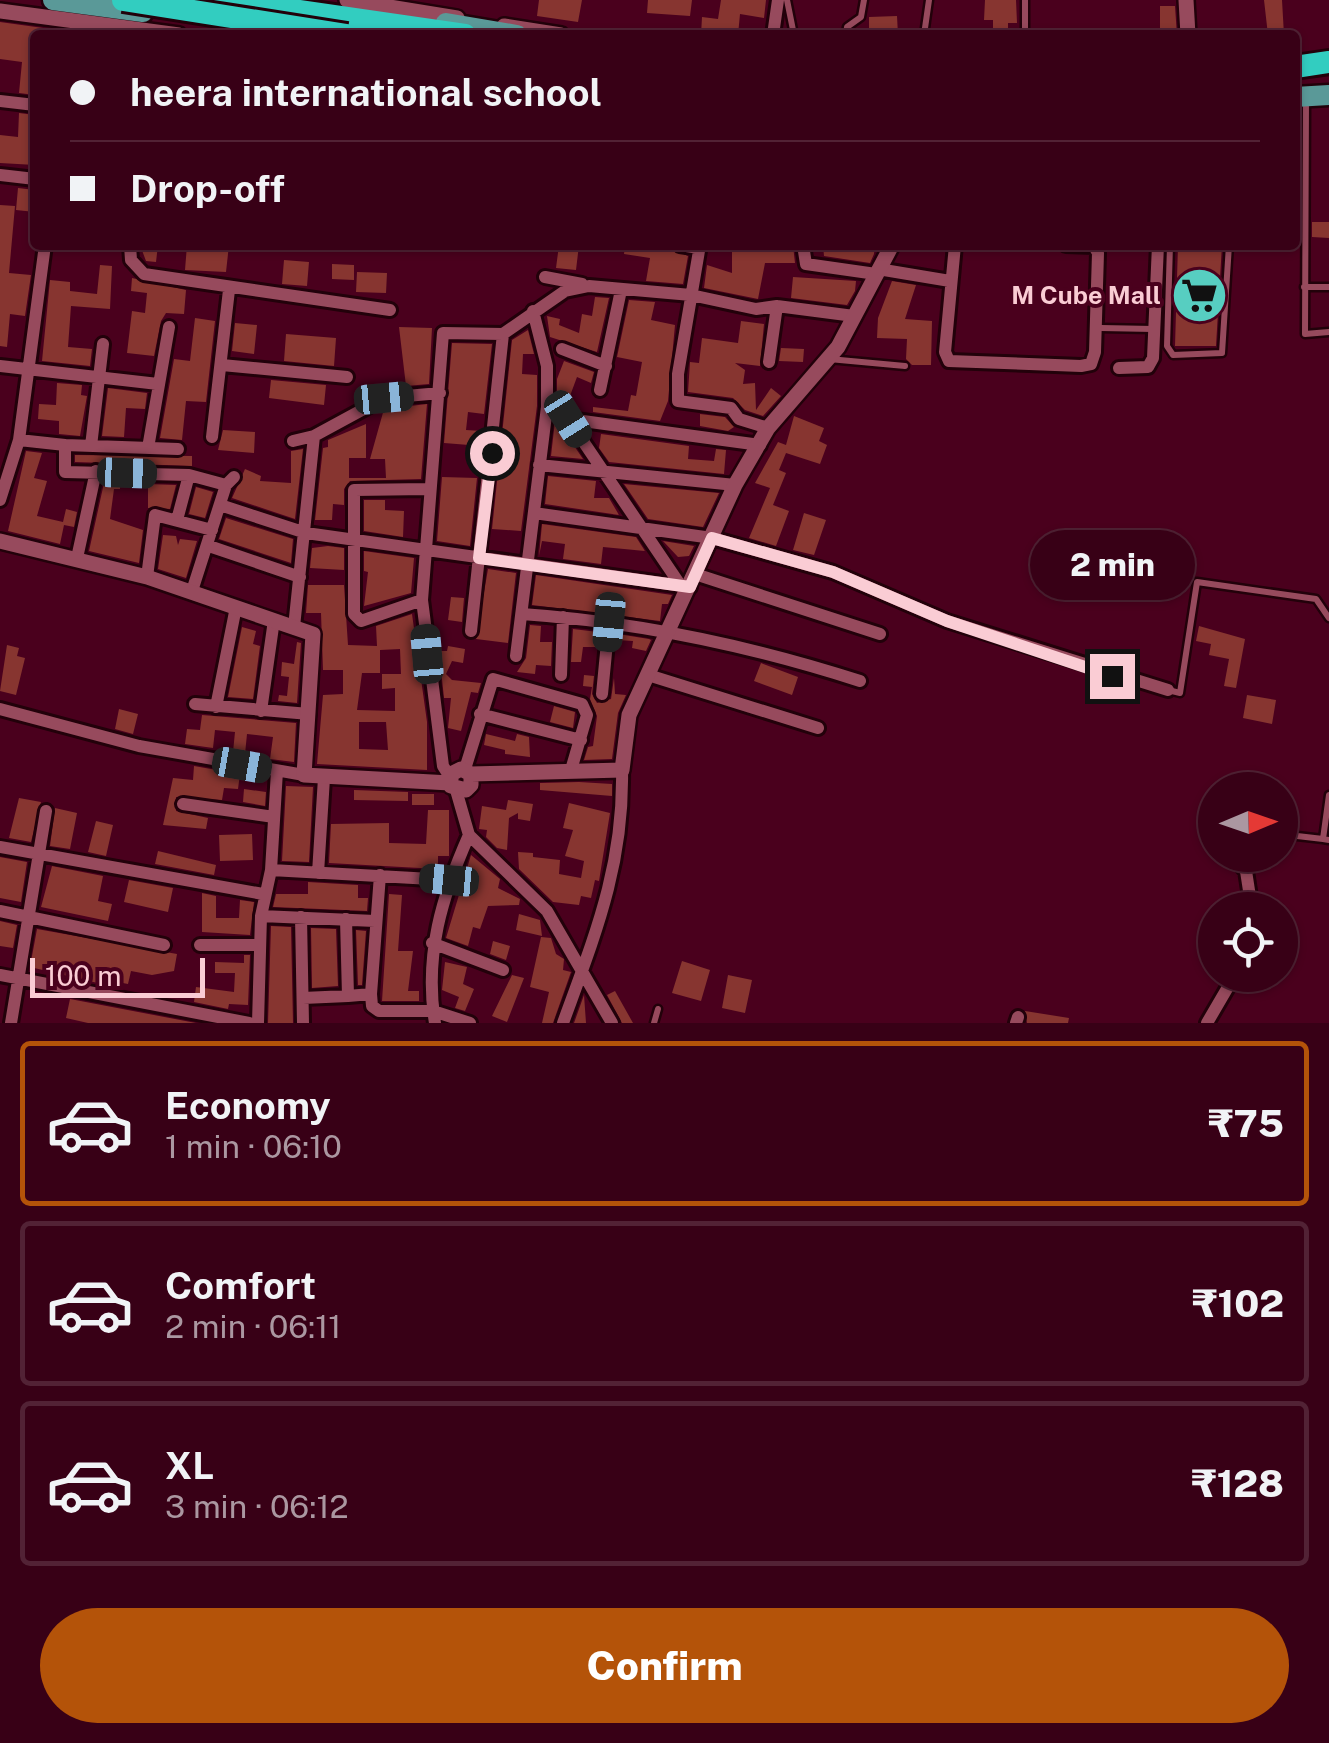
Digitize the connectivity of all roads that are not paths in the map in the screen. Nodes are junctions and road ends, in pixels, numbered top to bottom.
1 (53, 0) edge
2 (122, 0) edge
3 (224, 0) edge
4 (302, 0) edge
5 (347, 0) edge
6 (778, 0) edge
7 (787, 0) edge
8 (864, 0) edge
9 (930, 0) edge
10 (1025, 0) edge
11 (1186, 0) edge
12 (0, 11) edge
13 (212, 11) edge
14 (69, 27) edge
15 (110, 30) edge
16 (272, 30) edge
17 (315, 30) edge
18 (431, 30) edge
19 (486, 30) edge
20 (530, 30) edge
21 (774, 30) edge
22 (793, 30) edge
23 (847, 30) edge
24 (925, 30) edge
25 (1025, 30) edge
26 (1188, 30) edge
27 (1329, 52) edge
28 (1300, 55) edge
29 (1300, 68) edge
30 (1328, 81) edge
31 (1300, 92) edge
32 (0, 101) edge
33 (30, 104) edge
34 (1300, 131) edge
35 (0, 175) edge
36 (30, 179) edge
37 (44, 250) edge
38 (131, 250) edge
39 (698, 250) edge
40 (804, 250) edge
41 (889, 250) edge
42 (954, 250) edge
43 (1096, 250) edge
44 (1158, 250) edge
45 (1170, 250) edge
46 (1229, 250) edge
47 (877, 271) junction
48 (544, 276) dead end
49 (950, 281) junction
50 (590, 286) junction
51 (1304, 286) junction
52 (1329, 287) edge
53 (230, 290) junction
54 (622, 290) junction
55 (691, 295) junction
56 (777, 306) junction
57 (390, 310) dead end
58 (533, 311) junction
59 (854, 316) junction
60 (168, 327) dead end
61 (1102, 328) dead end
62 (1154, 329) junction
63 (1329, 332) edge
64 (503, 334) junction
65 (104, 344) dead end
66 (562, 349) dead end
67 (828, 358) junction
68 (769, 362) dead end
69 (222, 365) junction
70 (1, 366) edge
71 (606, 366) junction
72 (905, 366) dead end
73 (1118, 368) dead end
74 (30, 372) junction
75 (100, 378) junction
76 (347, 378) dead end
77 (158, 384) junction
78 (600, 390) dead end
79 (26, 393) junction
80 (440, 394) junction
81 (546, 408) junction
82 (568, 419) junction
83 (768, 428) junction
84 (212, 436) dead end
85 (314, 436) junction
86 (19, 440) junction
87 (293, 441) dead end
88 (65, 445) junction
89 (760, 445) junction
90 (92, 446) junction
91 (148, 448) junction
92 (178, 449) dead end
93 (538, 466) junction
94 (600, 469) junction
95 (96, 472) junction
96 (189, 475) junction
97 (735, 485) junction
98 (427, 489) junction
99 (0, 500) edge
100 (220, 505) junction
101 (534, 513) junction
102 (177, 520) junction
103 (637, 524) junction
104 (212, 530) junction
105 (306, 533) junction
106 (712, 538) junction
107 (353, 540) junction
108 (0, 541) edge
109 (209, 546) junction
110 (422, 551) junction
111 (77, 558) junction
112 (479, 558) junction
113 (527, 564) junction
114 (146, 578) junction
115 (300, 578) junction
116 (689, 582) junction
117 (192, 591) junction
118 (422, 600) junction
119 (236, 608) junction
120 (522, 614) junction
121 (563, 617) junction
122 (1329, 618) edge
123 (274, 620) junction
124 (609, 622) junction
125 (294, 627) junction
126 (670, 629) junction
127 (471, 630) dead end
128 (880, 634) dead end
129 (516, 656) dead end
130 (561, 675) dead end
131 (648, 675) junction
132 (860, 681) dead end
133 (1168, 690) joint
134 (602, 694) dead end
135 (195, 704) dead end
136 (216, 707) junction
137 (0, 709) edge
138 (261, 711) junction
139 (310, 714) junction
140 (480, 714) junction
141 (818, 728) dead end
142 (581, 740) junction
143 (571, 770) junction
144 (622, 770) junction
145 (277, 771) junction
146 (304, 775) junction
147 (324, 778) junction
148 (458, 779) junction
149 (1329, 796) edge
150 (183, 804) dead end
151 (46, 811) dead end
152 (274, 817) junction
153 (470, 835) junction
154 (1298, 836) edge
155 (1326, 840) edge
156 (0, 848) edge
157 (37, 854) junction
158 (271, 870) junction
159 (318, 873) junction
160 (380, 874) junction
161 (449, 880) junction
162 (262, 894) junction
163 (0, 911) edge
164 (260, 916) junction
165 (32, 917) junction
166 (302, 917) junction
167 (346, 920) junction
168 (375, 921) junction
169 (200, 944) dead end
170 (260, 944) junction
171 (432, 944) junction
172 (164, 945) dead end
173 (503, 970) dead end
174 (582, 971) junction
175 (0, 975) edge
176 (18, 979) junction
177 (1225, 992) edge
178 (372, 994) junction
179 (348, 996) junction
180 (303, 998) junction
181 (658, 1009) dead end
182 (434, 1017) edge
183 (11, 1023) edge
184 (249, 1023) edge
185 (258, 1023) edge
186 (303, 1023) edge
187 (470, 1023) edge
188 (563, 1023) edge
189 (612, 1023) edge
190 (654, 1023) edge
191 (1208, 1023) edge

1 - 13 main road
2 - 17 highway, bridge
3 - 18 highway
4 - 19 main road
5 - 20 street
6 - 21 street
7 - 22 lane
8 - 23 lane
9 - 24 lane
10 - 25 lane
11 - 26 street
12 - 14 street
13 - 16 main road
14 - 15 street
27 - 28 highway
29 - 30 highway
30 - 31 main road
32 - 33 street
34 - 51 lane
35 - 36 street
37 - 74 street
38 - 53 street
39 - 55 street
40 - 47 street
41 - 47 street
42 - 49 street
43 - 49 street
44 - 62 street
45 - 46 lane
47 - 49 street
47 - 59 street
48 - 50 street
50 - 54 street
50 - 58 street
51 - 52 lane
51 - 63 lane
53 - 57 street
53 - 69 street
54 - 55 street
54 - 71 street
55 - 56 street
55 - 83 street
56 - 59 street
56 - 68 street
58 - 64 street
58 - 81 street
59 - 67 street
60 - 77 street
61 - 62 lane
62 - 73 street
64 - 80 street
64 - 112 street
65 - 75 street
66 - 71 street
67 - 72 lane
67 - 83 street
69 - 76 street
69 - 84 street
70 - 74 street
70 - 79 street
71 - 78 street
74 - 75 street
74 - 79 street
75 - 77 street
75 - 90 street
77 - 91 street
79 - 86 street
80 - 85 street
80 - 98 street
81 - 82 street
81 - 93 street
82 - 89 street
82 - 94 street
83 - 89 street
85 - 87 street
85 - 105 street
86 - 88 street
86 - 99 street
88 - 90 street
88 - 95 street
89 - 97 street
90 - 91 street
91 - 92 street
93 - 94 street
93 - 101 street
94 - 97 street
94 - 103 street
95 - 96 street
95 - 111 street
96 - 100 street
96 - 102 street
97 - 106 street
98 - 107 street
98 - 110 street
100 - 104 street
100 - 105 street
101 - 103 street
101 - 113 street
102 - 104 street
102 - 114 street
103 - 106 street
103 - 116 street
104 - 109 street
105 - 107 street
105 - 115 street
106 - 116 street
106 - 133 street
107 - 110 street
107 - 118 street
108 - 111 street
109 - 115 street
109 - 117 street
110 - 112 street
110 - 118 street
111 - 114 street
112 - 113 street
112 - 127 street
113 - 116 street
113 - 120 street
114 - 117 street
115 - 125 street
116 - 126 street
116 - 128 street
117 - 119 street
118 - 148 street
119 - 123 street
119 - 136 street
120 - 121 street
120 - 129 street
121 - 124 street
121 - 130 street
122 - 133 lane
123 - 125 street
123 - 138 street
124 - 126 street
124 - 134 street
125 - 139 street
126 - 131 street
126 - 132 street
131 - 141 street
131 - 144 street
135 - 136 street
136 - 138 street
137 - 145 street
138 - 139 street
139 - 146 street
140 - 142 street
140 - 142 street
140 - 148 street
142 - 143 street
143 - 144 street
143 - 148 street
144 - 174 street
145 - 146 street
145 - 152 street
146 - 147 street
147 - 148 street
147 - 159 street
148 - 153 street
149 - 155 lane
150 - 152 street
151 - 157 street
152 - 158 street
153 - 161 street
153 - 174 street
154 - 155 lane
156 - 157 street
157 - 162 street
157 - 165 street
158 - 159 street
158 - 162 street
159 - 160 street
160 - 161 street
160 - 168 street
161 - 171 street
162 - 164 street
163 - 165 street
164 - 166 street
164 - 170 street
165 - 172 street
165 - 176 street
166 - 167 street
166 - 180 street
167 - 168 street
167 - 179 street
168 - 178 street
169 - 170 street
170 - 185 street
171 - 173 street
171 - 182 street
174 - 188 street
174 - 189 street
175 - 176 street
176 - 183 street
176 - 184 street
177 - 191 street
178 - 179 street
178 - 182 street
179 - 180 street
180 - 186 street
181 - 190 lane
182 - 187 street

